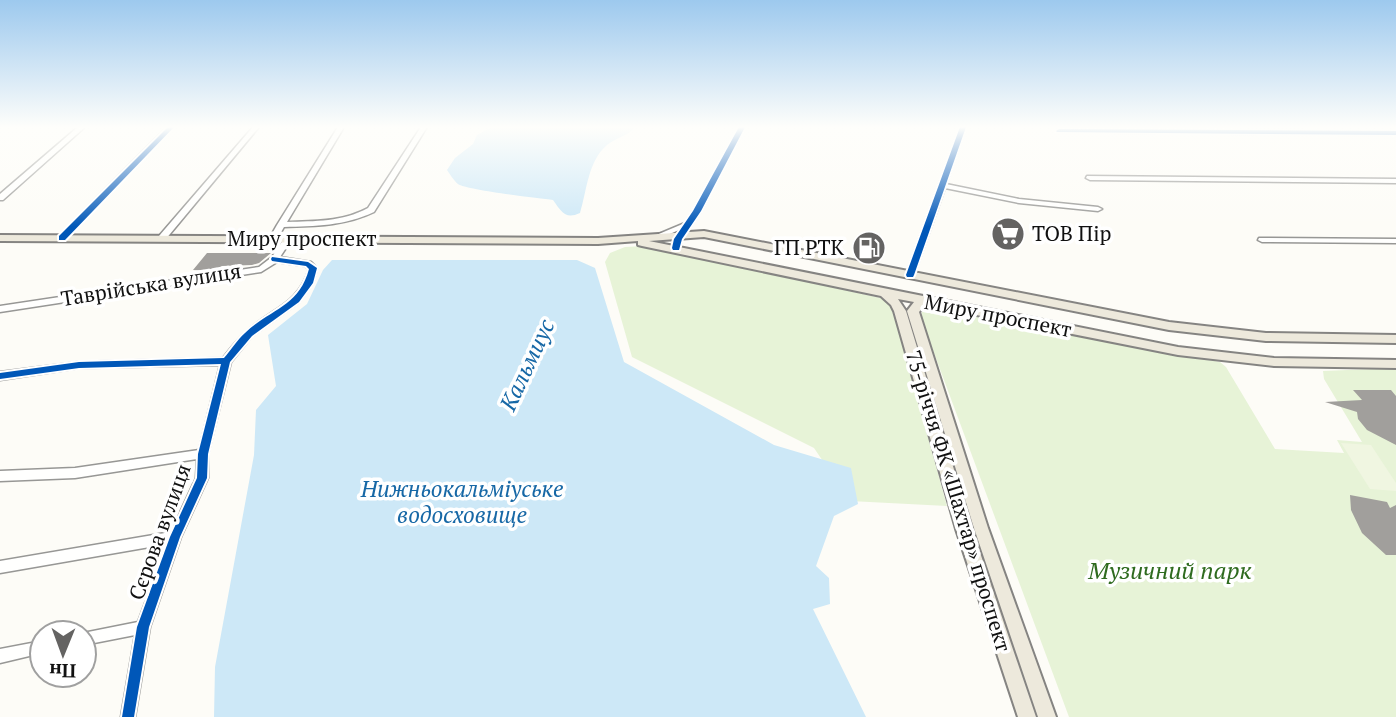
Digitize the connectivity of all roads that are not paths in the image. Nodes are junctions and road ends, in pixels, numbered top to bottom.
1 (43, 160) edge
2 (138, 160) edge
3 (228, 160) edge
4 (321, 160) edge
5 (403, 160) edge
6 (724, 160) edge
7 (951, 160) edge
8 (1090, 178) dead end
9 (1396, 181) edge
10 (943, 185) junction
11 (0, 198) edge
12 (1098, 209) dead end
13 (697, 211) junction
14 (688, 223) junction
15 (281, 225) junction
16 (680, 234) junction
17 (704, 234) junction
18 (657, 236) junction
19 (0, 237) edge
20 (62, 238) junction
21 (162, 238) junction
22 (725, 238) junction
23 (273, 239) junction
24 (288, 239) junction
25 (1262, 240) dead end
26 (601, 241) junction
27 (1396, 241) edge
28 (676, 248) junction
29 (710, 255) junction
30 (275, 259) junction
31 (910, 275) junction
32 (880, 292) junction
33 (931, 303) junction
34 (0, 309) edge
35 (1169, 326) junction
36 (1396, 339) edge
37 (1178, 351) junction
38 (226, 361) junction
39 (1396, 364) edge
40 (0, 376) edge
41 (934, 404) junction
42 (203, 454) junction
43 (0, 477) edge
44 (973, 528) junction
45 (175, 537) junction
46 (0, 567) edge
47 (143, 627) junction
48 (98, 636) edge
49 (28, 651) edge
50 (0, 656) edge
51 (128, 717) edge
52 (1027, 717) edge
53 (1047, 717) edge

1 - 11 street
2 - 20 street
3 - 21 street
4 - 15 street
5 - 15 street
6 - 13 street
7 - 10 street
8 - 9 street
10 - 12 street
10 - 31 street
13 - 14 street
13 - 17 street
14 - 16 street
14 - 18 street
15 - 23 street
16 - 17 main road, Миру проспект
16 - 18 main road, Миру проспект
16 - 28 street
17 - 22 main road, Миру проспект
18 - 26 main road, Миру проспект
19 - 20 main road, Миру проспект
20 - 21 main road, Миру проспект
21 - 23 main road, Миру проспект
22 - 29 main road
22 - 31 main road, Миру проспект
23 - 24 main road, Миру проспект
24 - 26 main road, Миру проспект
24 - 30 street
25 - 27 street
26 - 28 main road, Миру проспект
28 - 29 main road, Миру проспект
29 - 32 main road, Миру проспект
30 - 34 street, Таврійська вулиця
30 - 38 street, Сєрова вулиця
31 - 35 main road, Миру проспект
32 - 33 main road, Миру проспект
32 - 41 main road, 75-річчя ФК «Шахтар» проспект
33 - 37 main road, Миру проспект
33 - 41 main road, 75-річчя ФК «Шахтар» проспект
35 - 36 main road, Миру проспект
35 - 37 main road
37 - 39 main road, Миру проспект
38 - 40 street
38 - 42 street, Сєрова вулиця
41 - 44 main road, 75-річчя ФК «Шахтар» проспект
42 - 43 street
42 - 45 street, Сєрова вулиця
44 - 52 main road, 75-річчя ФК «Шахтар» проспект
44 - 53 main road, 75-річчя ФК «Шахтар» проспект
45 - 46 street
45 - 47 street, Сєрова вулиця
47 - 48 street
47 - 51 street, Сєрова вулиця
49 - 50 street

